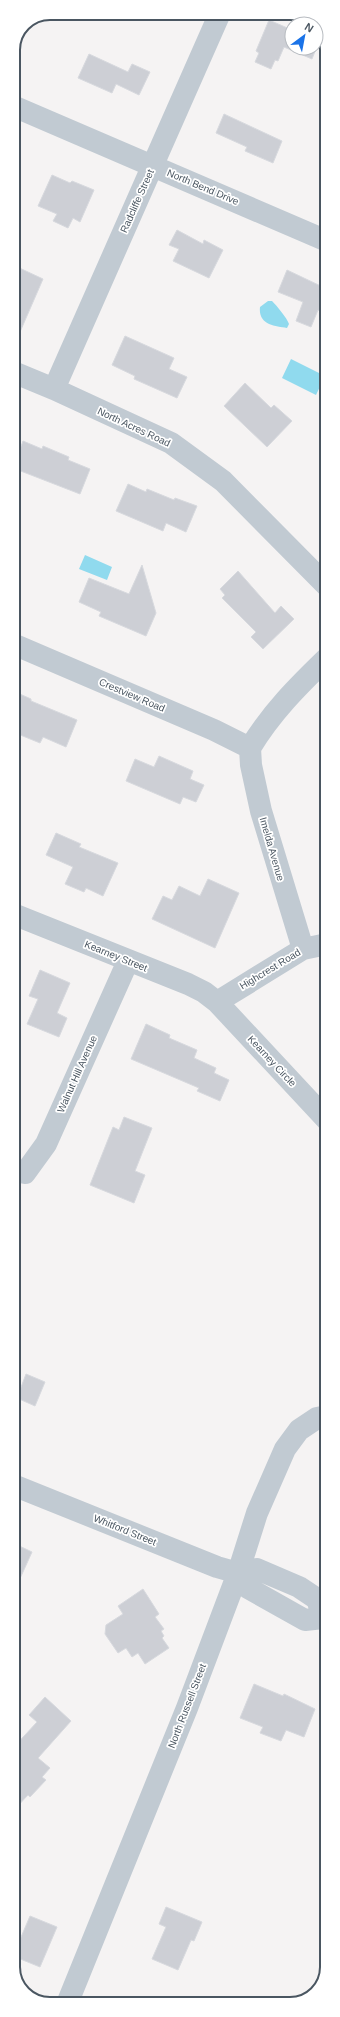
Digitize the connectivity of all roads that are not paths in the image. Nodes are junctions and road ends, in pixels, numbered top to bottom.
1 (217, 20) edge
2 (20, 109) edge
3 (152, 166) junction
4 (320, 238) edge
5 (20, 375) edge
6 (54, 389) junction
7 (320, 579) edge
8 (20, 647) edge
9 (320, 665) edge
10 (250, 748) junction
11 (20, 917) edge
12 (320, 945) edge
13 (303, 949) junction
14 (128, 961) junction
15 (217, 1002) junction
16 (320, 1112) edge
17 (20, 1172) edge
18 (320, 1418) edge
19 (20, 1488) edge
20 (238, 1573) junction
21 (320, 1607) edge
22 (70, 1997) edge

1 - 3 street, Radcliffe Street
2 - 3 street, North Bend Drive
3 - 4 street, North Bend Drive
3 - 6 street, Radcliffe Street
5 - 6 street, North Acres Road
6 - 7 street, North Acres Road
8 - 10 street, Crestview Road
9 - 10 street
10 - 13 street, Imelda Avenue
11 - 14 street, Kearney Street
12 - 13 street, Highcrest Road
13 - 15 street, Highcrest Road
14 - 15 street, Kearney Street
14 - 17 street, Walnut Hill Avenue
15 - 16 street, Kearney Circle
18 - 20 street, North Russell Street
19 - 20 street, Whitford Street
20 - 21 street, Whitford Street
20 - 22 street, North Russell Street

